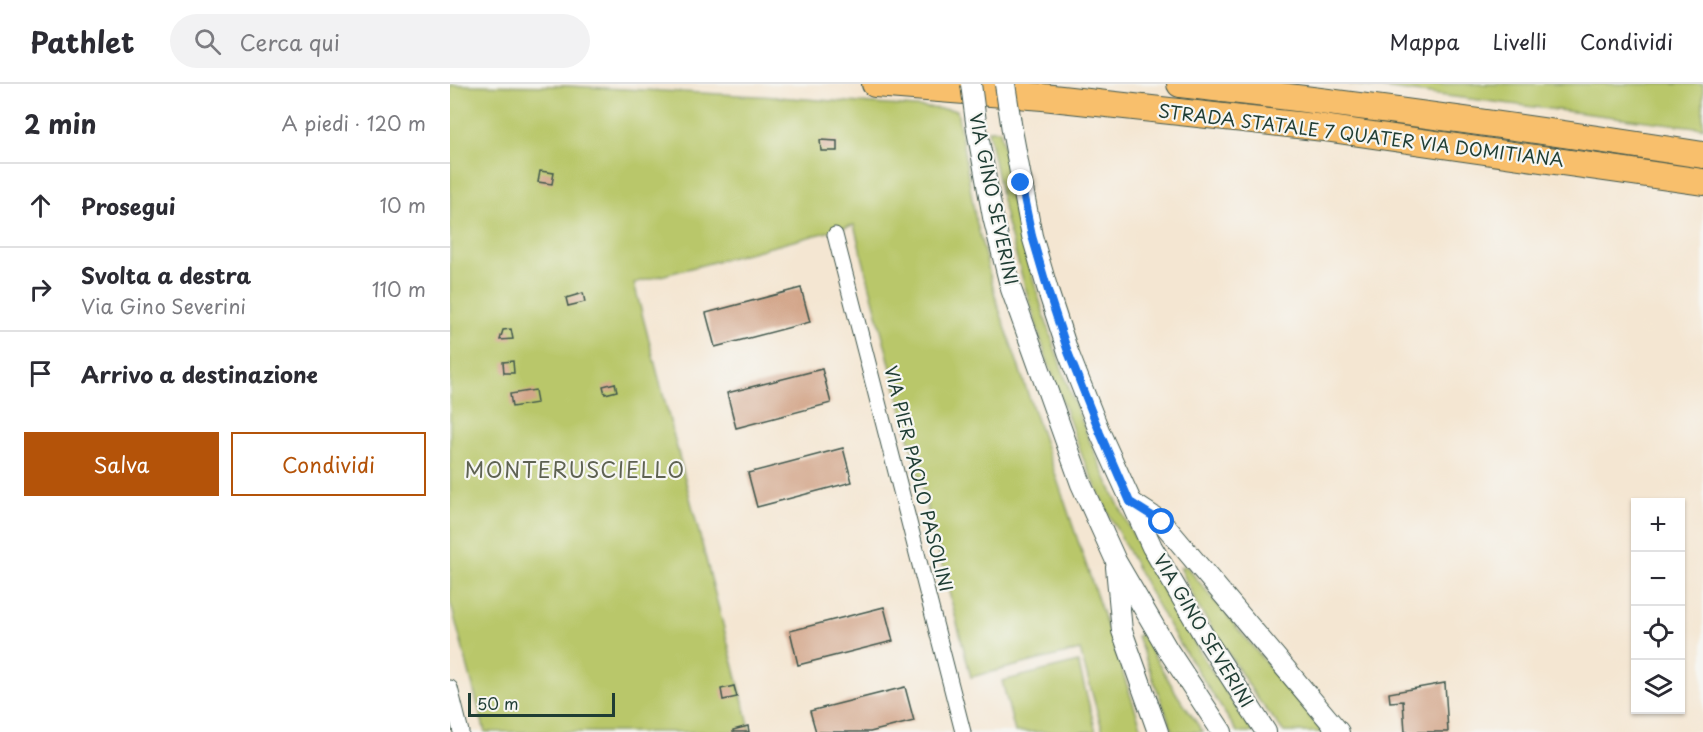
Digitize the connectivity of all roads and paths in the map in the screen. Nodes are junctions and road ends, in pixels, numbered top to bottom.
1 (875, 84) edge
2 (970, 84) edge
3 (1005, 84) edge
4 (1180, 84) edge
5 (1703, 155) edge
6 (1703, 182) edge
7 (835, 235) dead end
8 (1130, 502) junction
9 (1116, 561) junction
10 (450, 688) edge
11 (453, 711) edge
12 (461, 732) edge
13 (963, 732) edge
14 (1158, 732) edge
15 (1222, 732) edge
16 (1266, 732) edge
17 (1339, 732) edge

1 - 6 highway, STRADA STATALE 7 QUATER VIA DOMITIANA
2 - 9 street, VIA GINO SEVERINI, bridge
3 - 8 street, VIA GINO SEVERINI, bridge
4 - 5 highway, STRADA STATALE 7 QUATER VIA DOMITIANA
7 - 13 street, VIA PIER PAOLO PASOLINI
8 - 16 street, VIA GINO SEVERINI
8 - 17 street
9 - 14 street
9 - 15 street, VIA GINO SEVERINI
10 - 11 street
11 - 12 street

